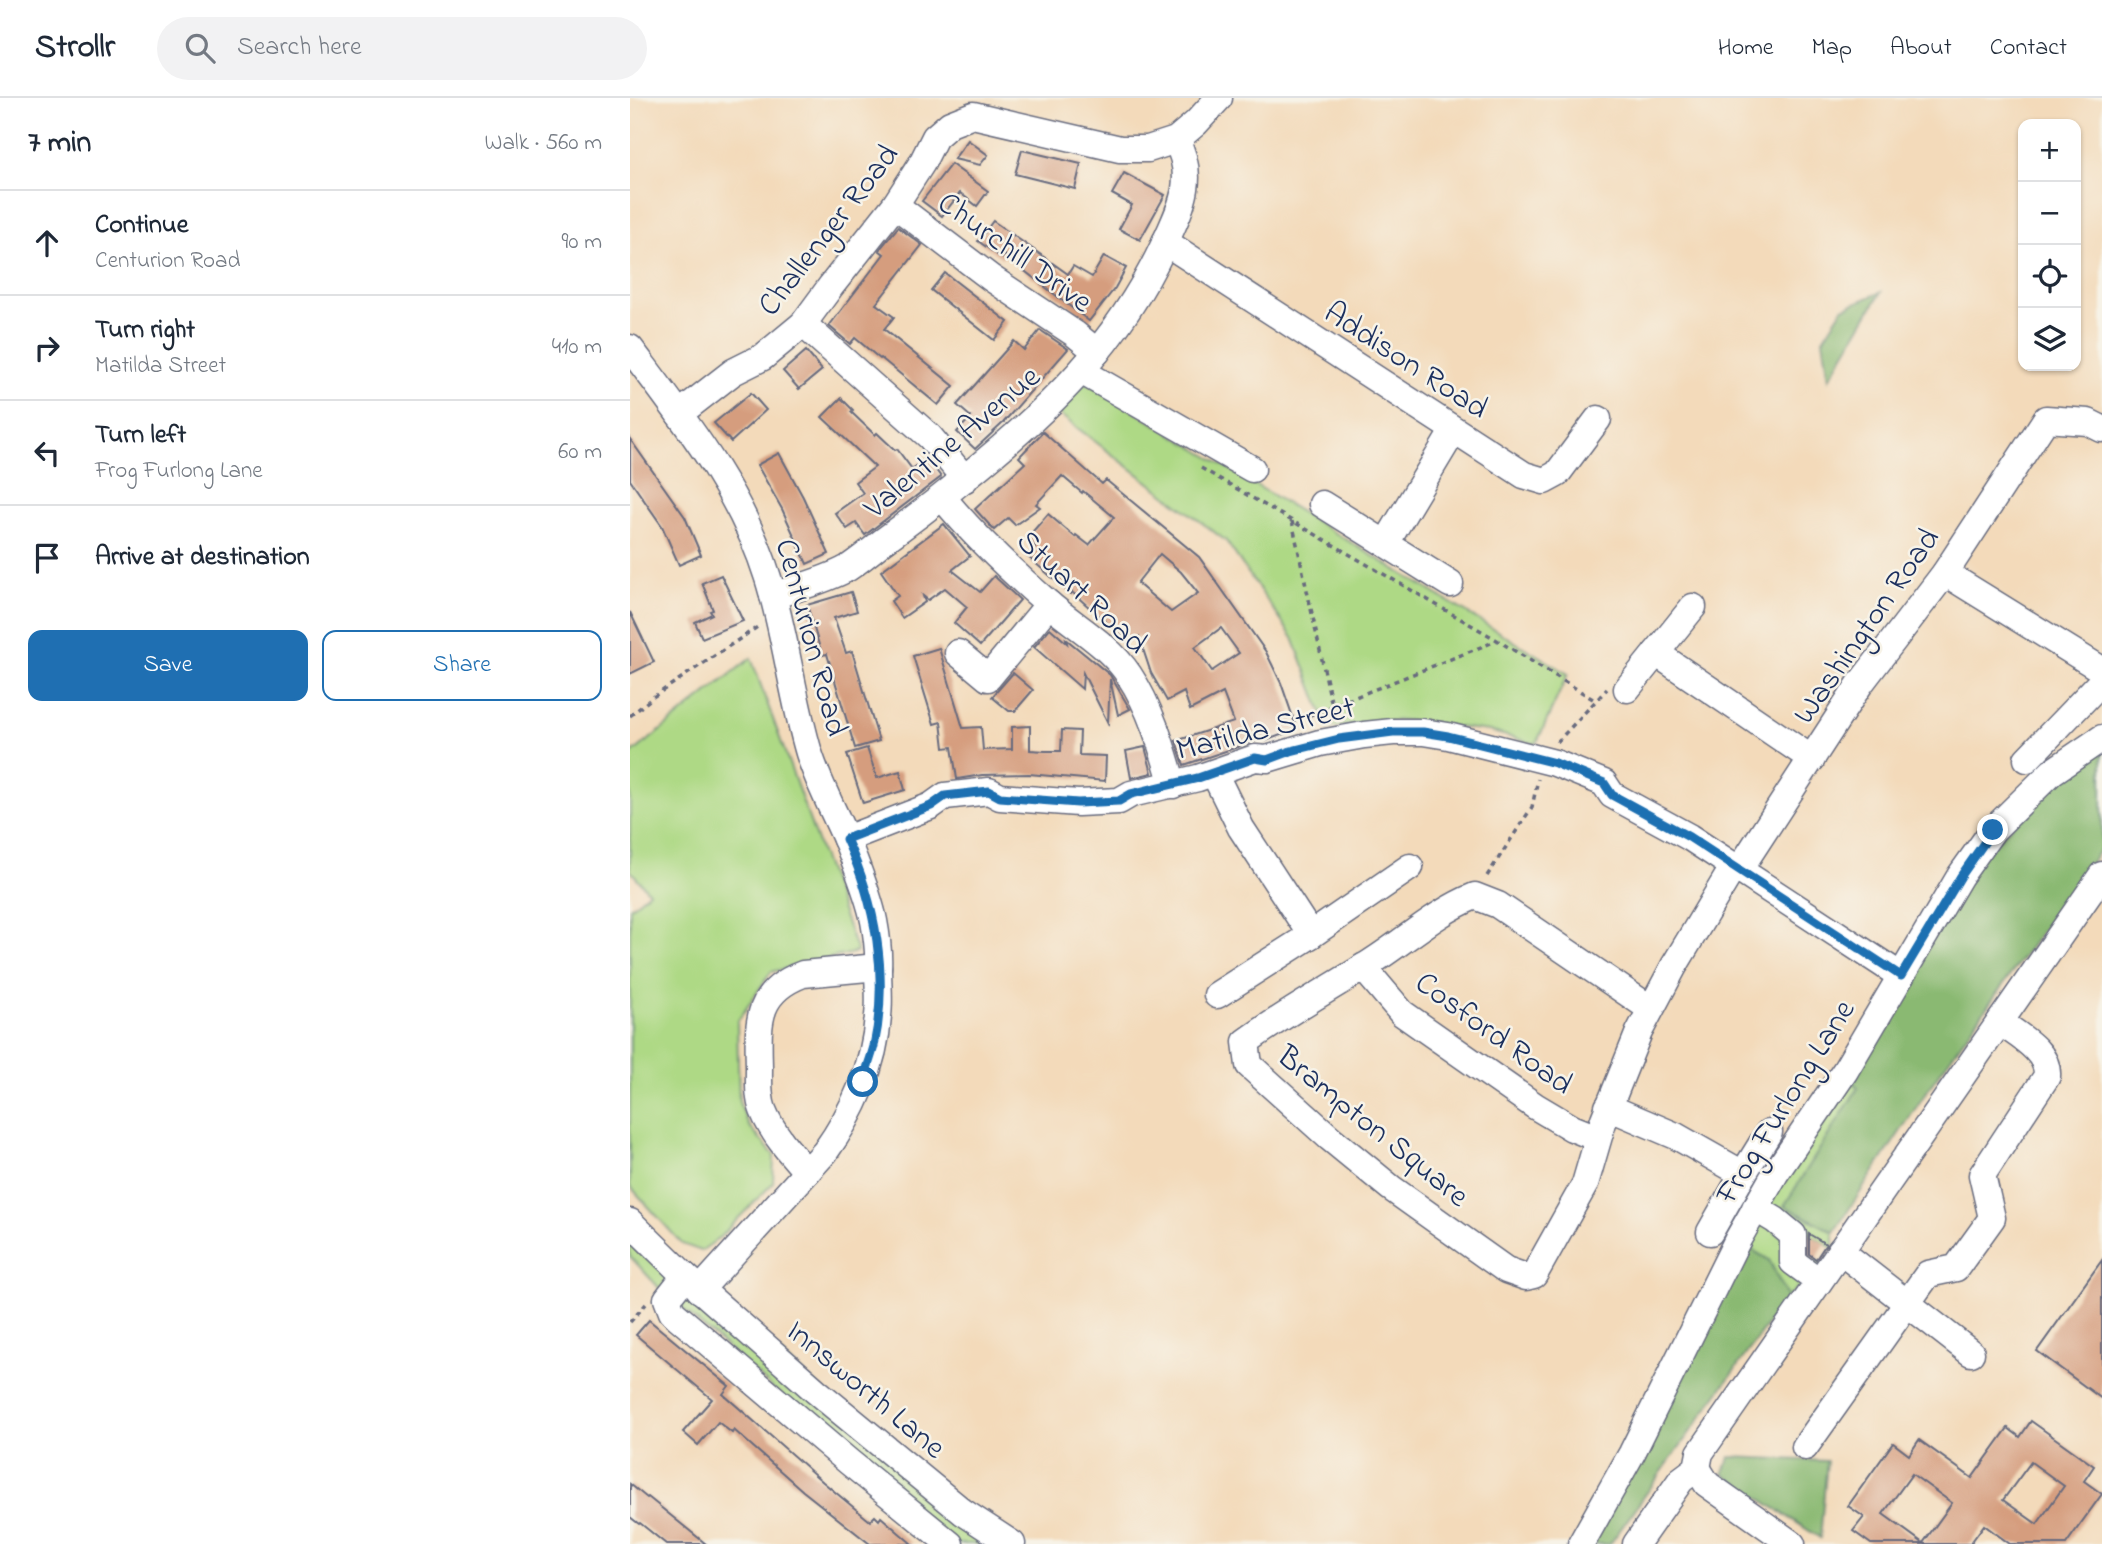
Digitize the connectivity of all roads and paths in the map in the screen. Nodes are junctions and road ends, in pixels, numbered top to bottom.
1 (1219, 98) edge
2 (1176, 140) junction
3 (895, 205) junction
4 (1165, 242) junction
5 (803, 324) junction
6 (634, 360) edge
7 (1089, 362) junction
8 (679, 414) junction
9 (1598, 419) dead end
10 (2102, 429) edge
11 (1454, 430) junction
12 (1197, 466) dead end
13 (1252, 469) dead end
14 (965, 479) junction
15 (943, 498) junction
16 (1322, 504) dead end
17 (1292, 521) junction
18 (1386, 543) junction
19 (1945, 573) junction
20 (1450, 584) dead end
21 (1049, 604) junction
22 (776, 605) junction
23 (1693, 607) dead end
24 (1497, 640) junction
25 (958, 653) dead end
26 (1656, 653) junction
27 (2102, 670) edge
28 (2102, 681) edge
29 (1627, 689) dead end
30 (1332, 706) junction
31 (630, 716) edge
32 (1310, 716) dead end
33 (2102, 738) edge
34 (1812, 759) junction
35 (2027, 759) dead end
36 (1542, 760) junction
37 (1214, 773) junction
38 (1173, 785) junction
39 (846, 839) junction
40 (1410, 866) dead end
41 (1736, 868) junction
42 (2102, 875) edge
43 (1475, 896) junction
44 (1311, 935) junction
45 (878, 967) junction
46 (1363, 967) junction
47 (1901, 976) junction
48 (1217, 995) dead end
49 (1651, 1009) junction
50 (2000, 1021) junction
51 (1608, 1107) junction
52 (1769, 1132) dead end
53 (1597, 1138) junction
54 (807, 1172) junction
55 (1743, 1174) junction
56 (1755, 1208) junction
57 (630, 1222) edge
58 (1710, 1232) dead end
59 (1840, 1251) junction
60 (1819, 1281) junction
61 (692, 1283) junction
62 (1907, 1303) junction
63 (1971, 1353) dead end
64 (1805, 1447) dead end
65 (1697, 1468) junction
66 (950, 1544) edge
67 (1012, 1544) edge
68 (1581, 1544) edge
69 (1636, 1544) edge
70 (1792, 1544) edge

1 - 2 street, Challenger Road
2 - 3 street, Challenger Road
2 - 4 street, Valentine Avenue
3 - 5 street, Challenger Road
3 - 7 street, Churchill Drive
4 - 7 street, Valentine Avenue
4 - 11 street, Addison Road
5 - 8 street, Challenger Road
5 - 14 street
6 - 8 street, Centurion Road
7 - 13 street, Churchill Drive
7 - 14 street, Valentine Avenue
8 - 22 street, Centurion Road
9 - 11 street, Addison Road
10 - 19 street, Washington Road
11 - 18 street
12 - 17 path
14 - 15 street, Valentine Avenue
15 - 21 street, Stuart Road
15 - 22 street, Valentine Avenue
16 - 18 street
17 - 24 path
17 - 30 path
18 - 20 street
19 - 27 street
19 - 34 street, Washington Road
21 - 25 street
21 - 38 street, Stuart Road
22 - 31 path
22 - 39 street, Centurion Road
23 - 26 street
24 - 30 path
24 - 36 path
26 - 29 street
26 - 34 street
28 - 35 street
30 - 32 path
33 - 47 street, Frog Furlong Lane
34 - 41 street, Washington Road
36 - 37 street, Matilda Street
36 - 41 street, Matilda Street
36 - 43 path
37 - 38 street, Matilda Street
37 - 44 street
38 - 39 street, Matilda Street
39 - 45 street, Centurion Road
40 - 44 street
41 - 47 street, Matilda Street
41 - 49 street, Brampton Square
42 - 50 street
43 - 46 street, Brampton Square
43 - 49 street
44 - 48 street
45 - 54 street, Centurion Road
45 - 54 street
46 - 53 street, Cosford Road
46 - 53 street, Brampton Square
47 - 56 street, Frog Furlong Lane
49 - 51 street, Brampton Square
50 - 59 street
50 - 62 street
51 - 53 street, Brampton Square
51 - 55 street
52 - 55 street
54 - 61 street, Centurion Road
55 - 58 street
56 - 60 street
56 - 68 street, Frog Furlong Lane
57 - 61 street, Innsworth Lane
59 - 60 street
59 - 62 street
60 - 65 street
61 - 66 street
61 - 67 street, Innsworth Lane
62 - 63 street
62 - 64 street
65 - 69 street
65 - 70 street

